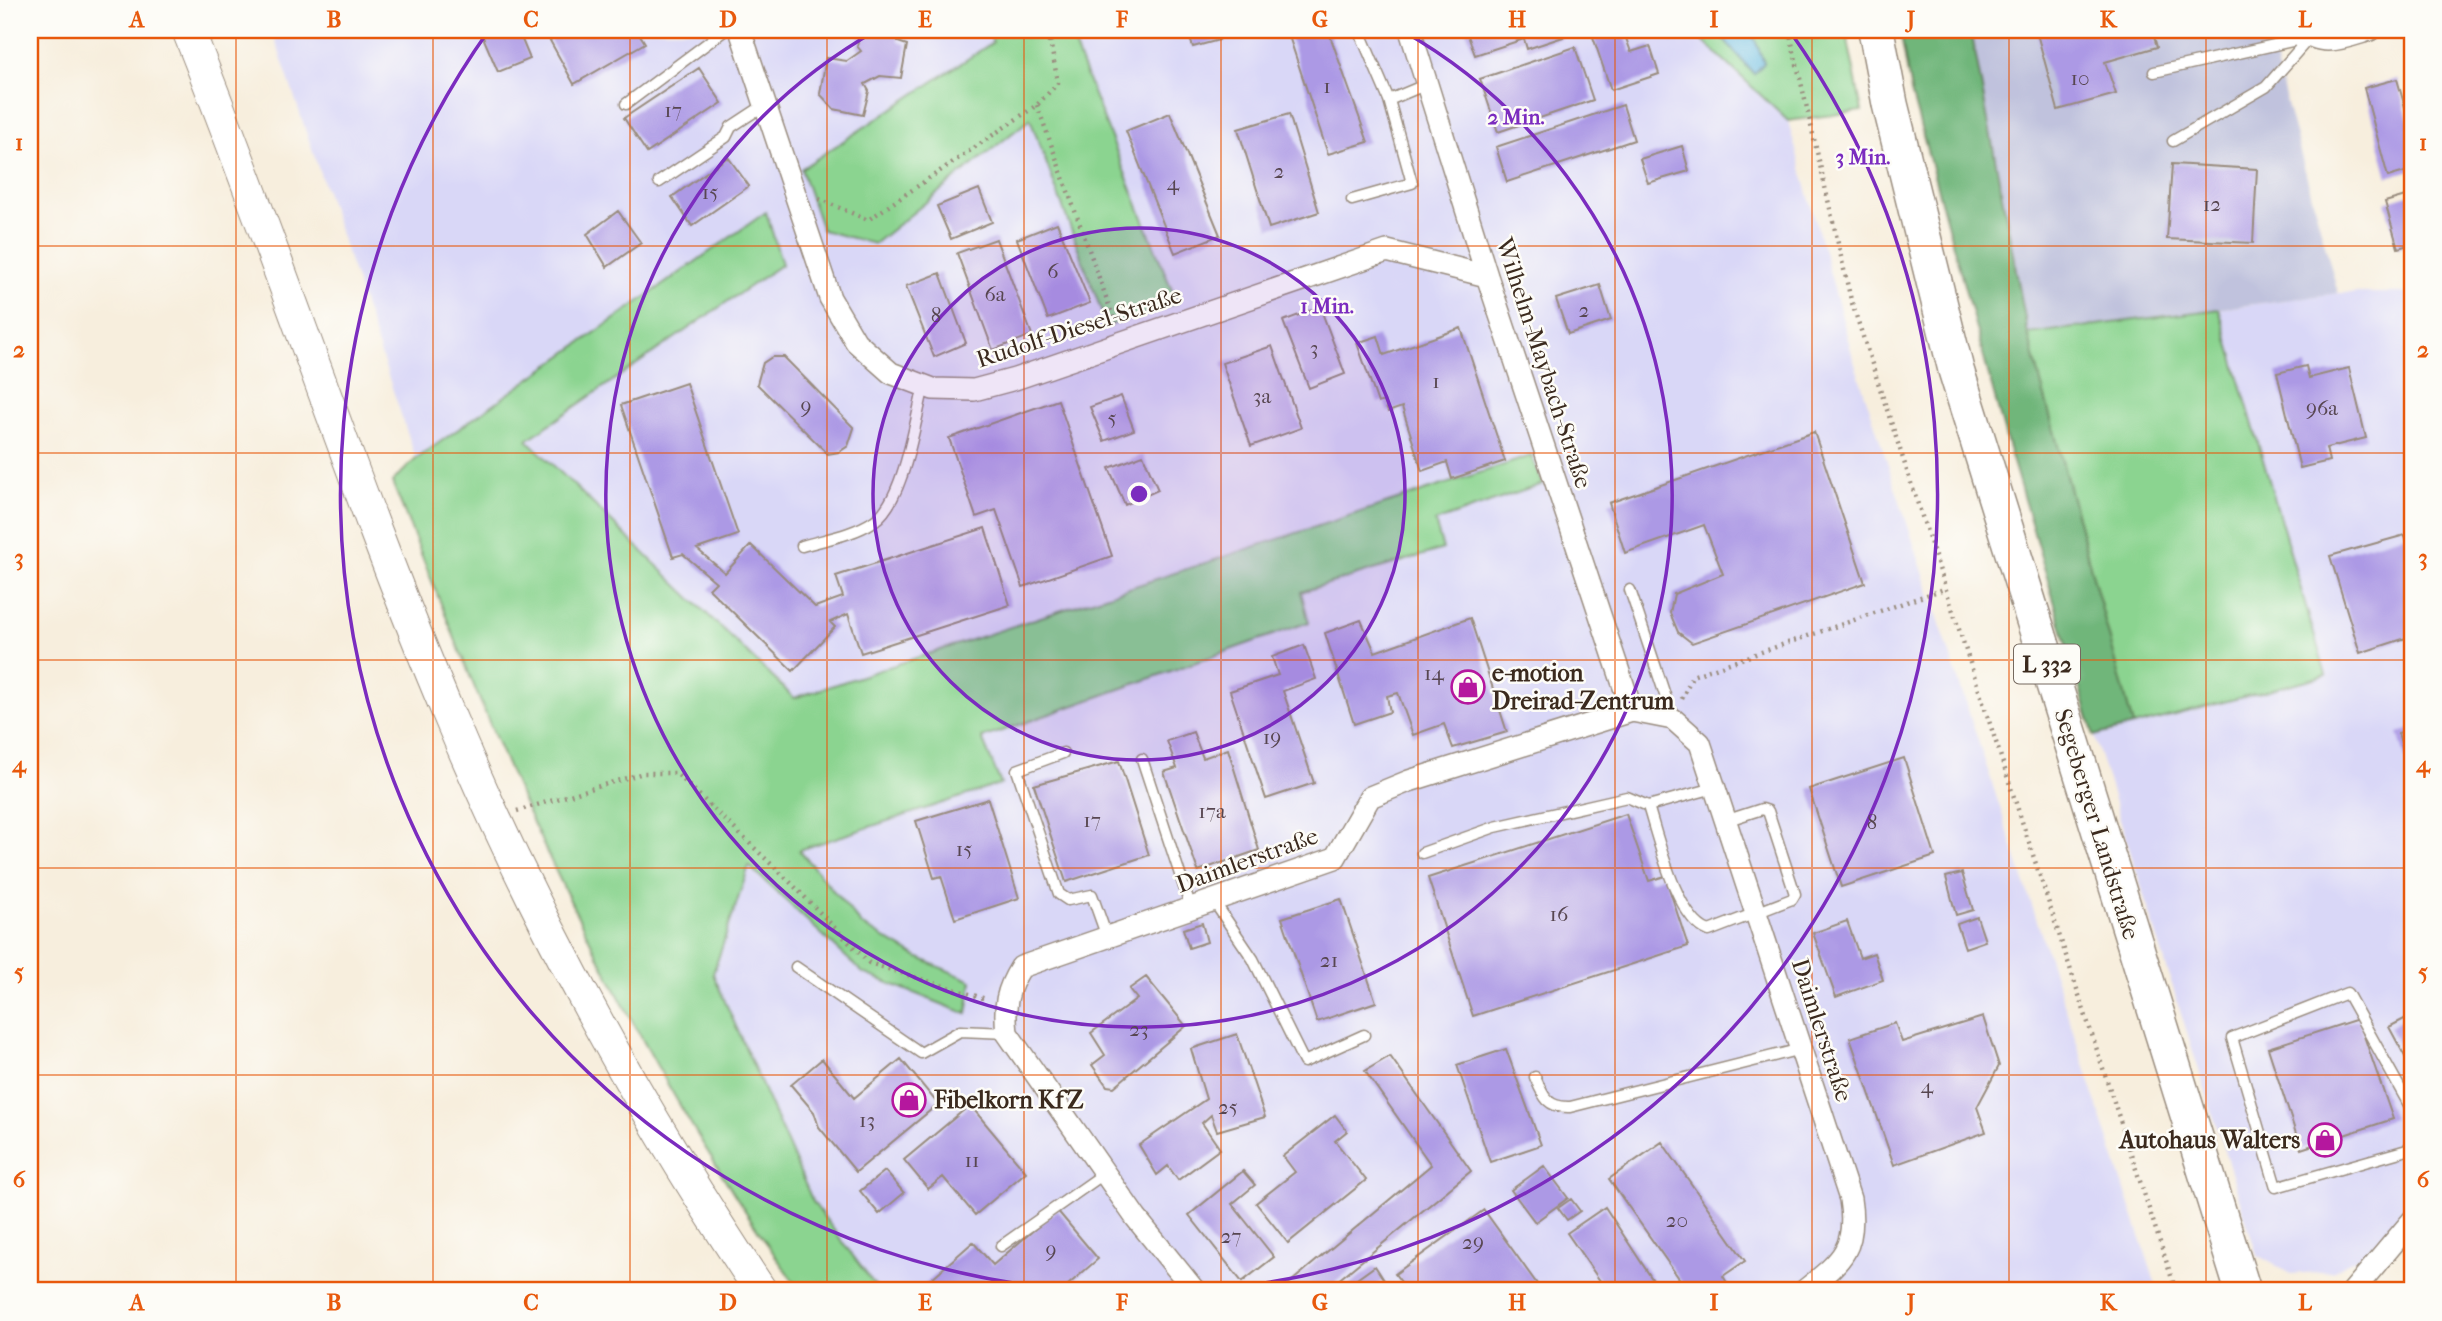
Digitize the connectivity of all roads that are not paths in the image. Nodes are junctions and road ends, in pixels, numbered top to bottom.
1 (188, 30) edge
2 (726, 30) edge
3 (740, 30) edge
4 (1359, 30) edge
5 (1410, 30) edge
6 (1876, 30) edge
7 (2370, 30) edge
8 (2307, 33) edge
9 (2154, 72) dead end
10 (1427, 84) junction
11 (1389, 100) junction
12 (626, 104) dead end
13 (765, 104) junction
14 (2173, 141) dead end
15 (659, 182) dead end
16 (1352, 200) dead end
17 (1487, 276) junction
18 (924, 386) junction
19 (802, 547) dead end
20 (1630, 590) dead end
21 (1632, 711) junction
22 (1673, 719) junction
23 (1063, 753) dead end
24 (1142, 759) dead end
25 (1714, 788) junction
26 (1647, 806) junction
27 (1726, 821) junction
28 (1423, 853) dead end
29 (1213, 900) junction
30 (1191, 908) junction
31 (1756, 912) junction
32 (1107, 937) junction
33 (796, 967) dead end
34 (1007, 1033) junction
35 (1364, 1035) dead end
36 (1801, 1049) junction
37 (1535, 1077) dead end
38 (2412, 1110) edge
39 (2412, 1143) edge
40 (1105, 1173) junction
41 (2412, 1221) edge
42 (1001, 1246) dead end
43 (761, 1291) edge
44 (1195, 1291) edge
45 (1804, 1291) edge
46 (2244, 1291) edge
47 (2353, 1291) edge

1 - 43 main road
2 - 12 lane
3 - 13 street, Rudolf-Diesel-Straße
4 - 11 lane
5 - 10 street, Wilhelm-Maybach-Straße
6 - 46 main road, Segeberger Landstraße / L 332
7 - 8 street
8 - 9 lane
8 - 14 lane
10 - 11 lane
10 - 17 street, Wilhelm-Maybach-Straße
11 - 16 lane
13 - 15 lane
13 - 18 street, Rudolf-Diesel-Straße
17 - 18 street, Rudolf-Diesel-Straße
17 - 21 street, Wilhelm-Maybach-Straße
18 - 19 lane
20 - 22 lane
21 - 22 street, Daimlerstraße
21 - 29 street, Daimlerstraße
22 - 25 street, Daimlerstraße
23 - 32 lane
24 - 30 lane
25 - 26 lane
25 - 27 street, Daimlerstraße
26 - 28 lane
26 - 31 lane
27 - 31 street, Daimlerstraße
27 - 31 lane
29 - 30 street, Daimlerstraße
29 - 35 lane
30 - 32 street, Daimlerstraße
31 - 36 street, Daimlerstraße
32 - 34 street, Daimlerstraße
33 - 34 lane
34 - 40 street, Daimlerstraße
36 - 37 lane
36 - 45 street, Daimlerstraße
38 - 39 lane
40 - 42 lane
40 - 44 street, Daimlerstraße
41 - 47 street

